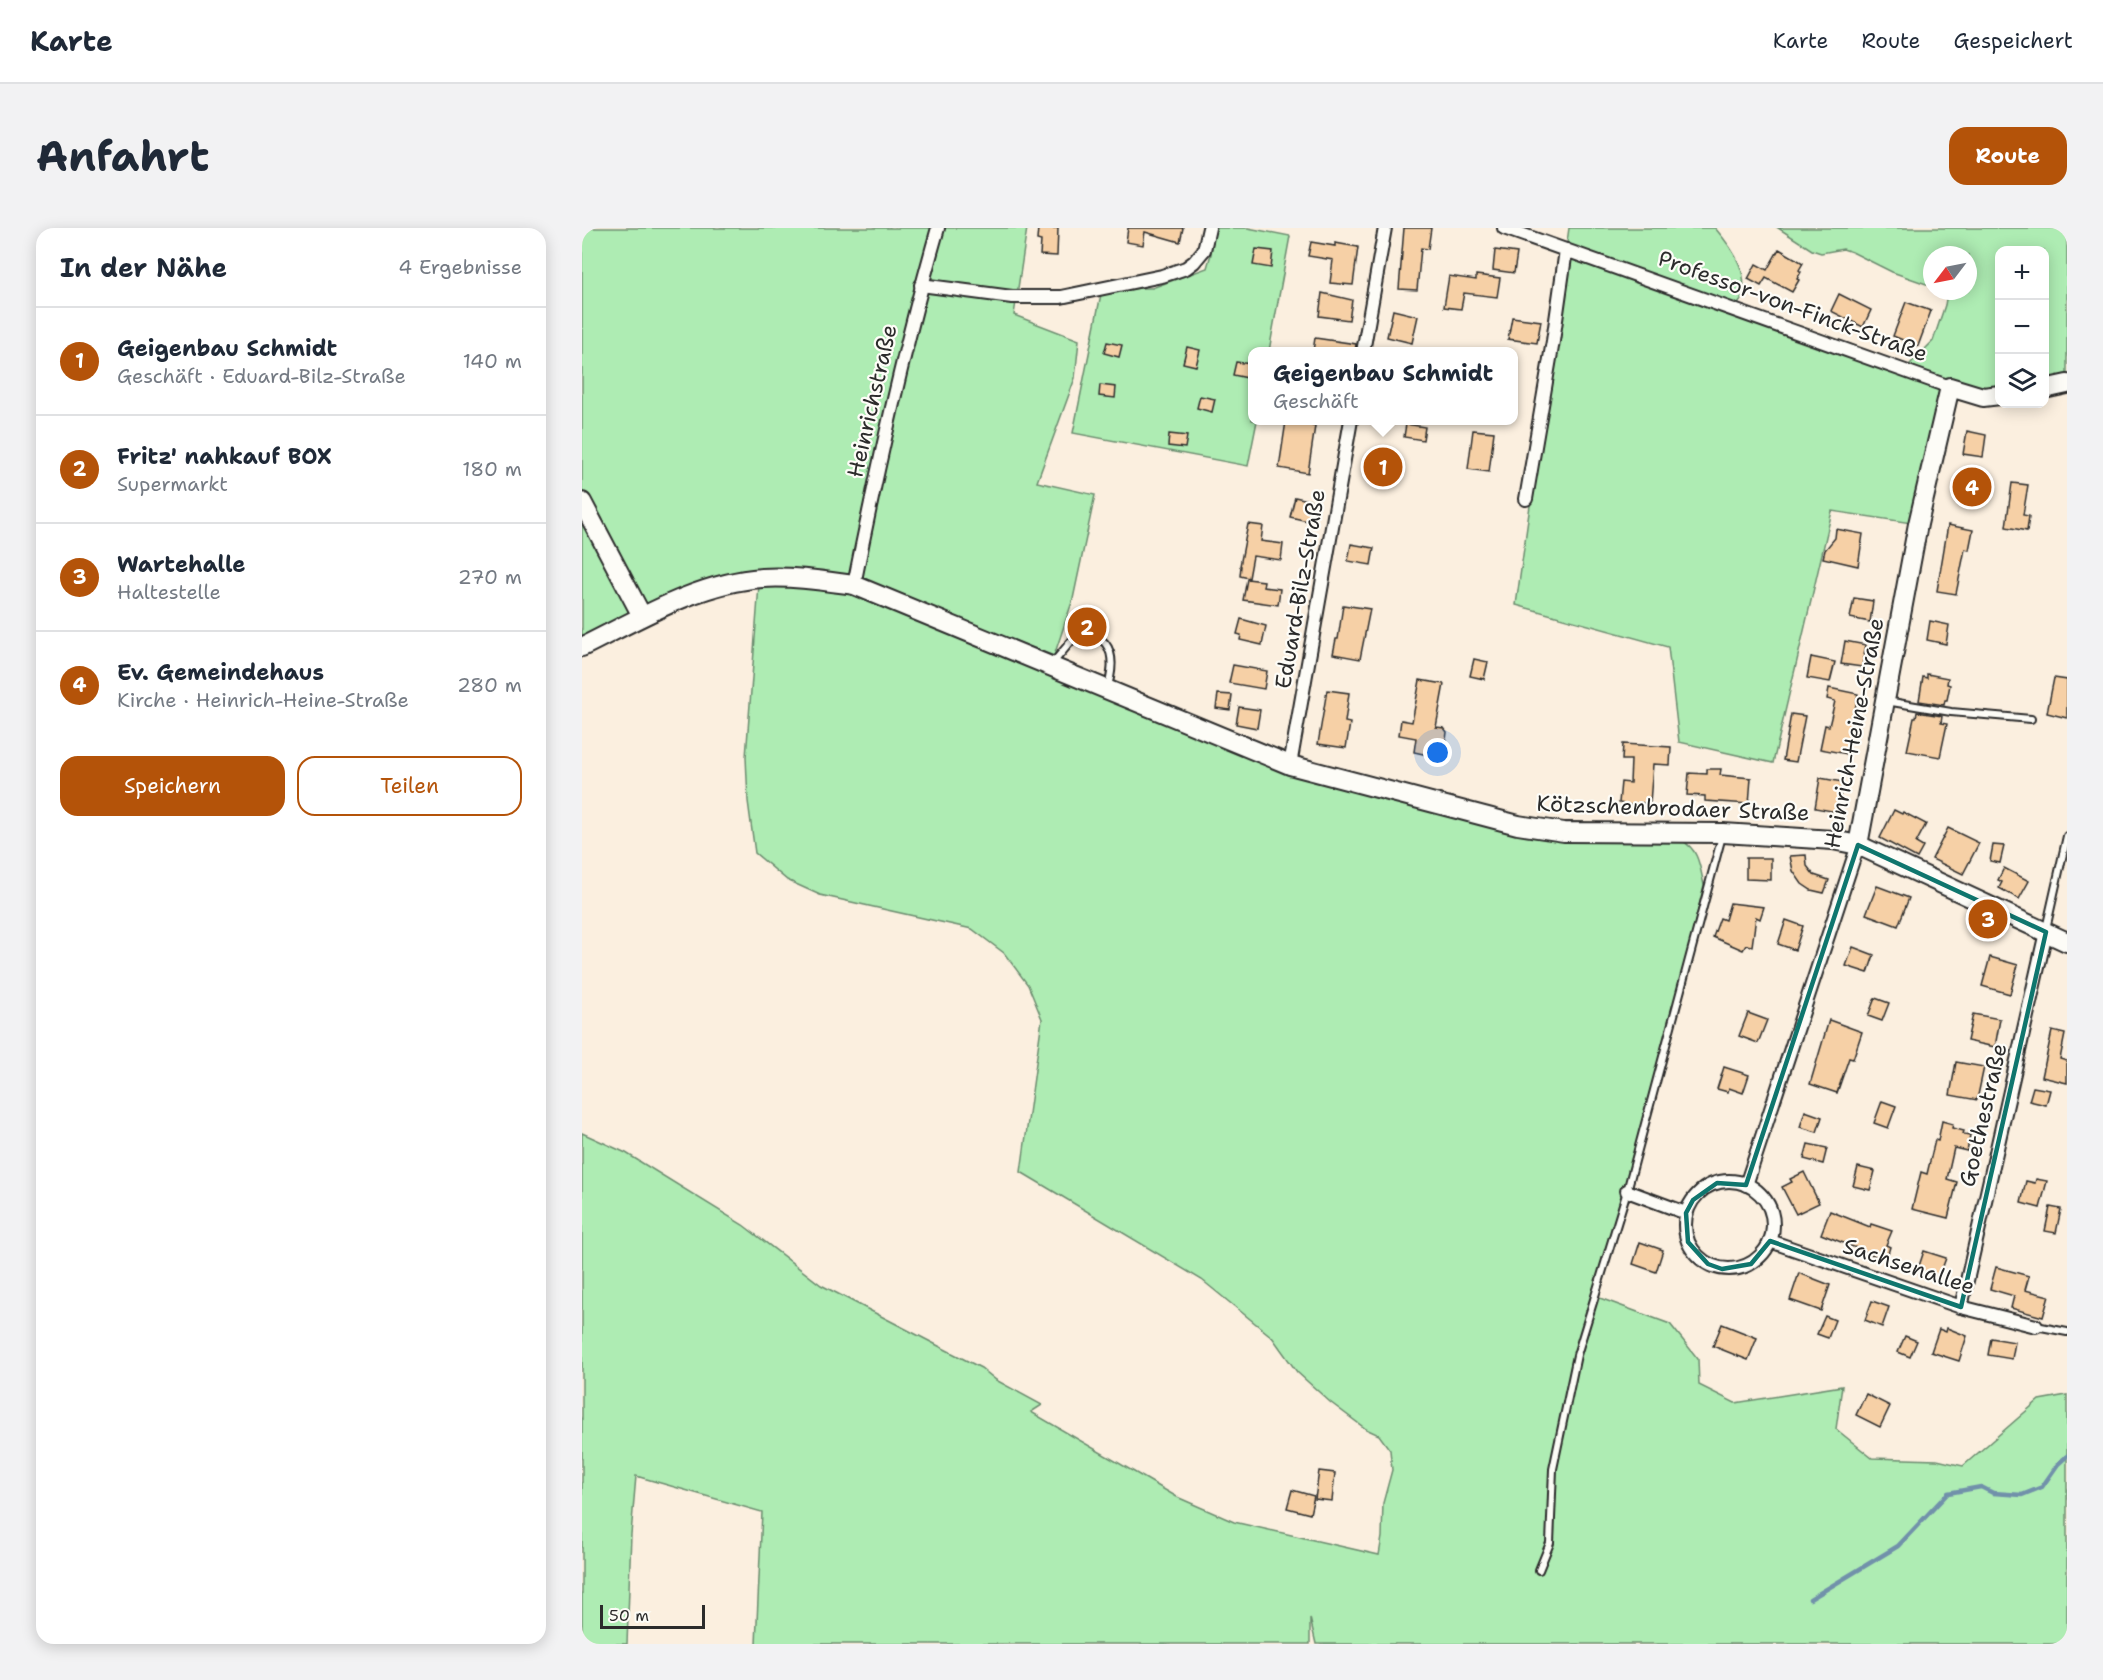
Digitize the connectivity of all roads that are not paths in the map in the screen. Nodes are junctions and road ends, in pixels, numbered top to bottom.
1 (938, 228) edge
2 (1209, 228) edge
3 (1385, 228) edge
4 (1504, 228) edge
5 (1566, 250) junction
6 (921, 285) junction
7 (1364, 347) edge
8 (2067, 384) edge
9 (1950, 387) junction
10 (2049, 388) edge
11 (1995, 395) edge
12 (1350, 425) edge
13 (1526, 499) dead end
14 (582, 502) edge
15 (854, 585) junction
16 (642, 616) junction
17 (582, 647) edge
18 (1050, 666) junction
19 (1106, 690) junction
20 (1886, 701) junction
21 (2031, 719) dead end
22 (1290, 765) junction
23 (1723, 833) junction
24 (2067, 836) edge
25 (1858, 845) junction
26 (2046, 933) junction
27 (2067, 942) edge
28 (1746, 1185) junction
29 (1627, 1191) junction
30 (1686, 1213) junction
31 (1770, 1241) junction
32 (1961, 1307) junction
33 (2036, 1326) joint
34 (2067, 1332) edge
35 (1539, 1570) dead end

1 - 6 street, Heinrichstraße
2 - 6 street
3 - 7 street
4 - 5 street, Professor-von-Finck-Straße
5 - 9 street, Professor-von-Finck-Straße
5 - 13 street
6 - 15 street, Heinrichstraße
8 - 10 street
9 - 11 street, Professor-von-Finck-Straße
9 - 20 street, Heinrich-Heine-Straße
12 - 22 street, Eduard-Bilz-Straße
14 - 16 street
15 - 16 street, Kötzschenbrodaer Straße
15 - 18 street, Kötzschenbrodaer Straße
16 - 17 street, Kötzschenbrodaer Straße
18 - 19 street, Kötzschenbrodaer Straße
18 - 19 lane
19 - 22 street, Kötzschenbrodaer Straße
20 - 21 lane
20 - 25 street, Heinrich-Heine-Straße
22 - 23 street, Kötzschenbrodaer Straße
23 - 25 street, Kötzschenbrodaer Straße
23 - 29 lane
24 - 26 lane
25 - 26 street, Kötzschenbrodaer Straße
25 - 28 street, Heinrich-Heine-Straße
26 - 27 street, Kötzschenbrodaer Straße
26 - 32 street, Goethestraße
28 - 30 street
28 - 31 street
29 - 30 street
29 - 35 lane
30 - 31 street
31 - 32 street, Sachsenallee
32 - 33 street, Sachsenallee
33 - 34 lane

